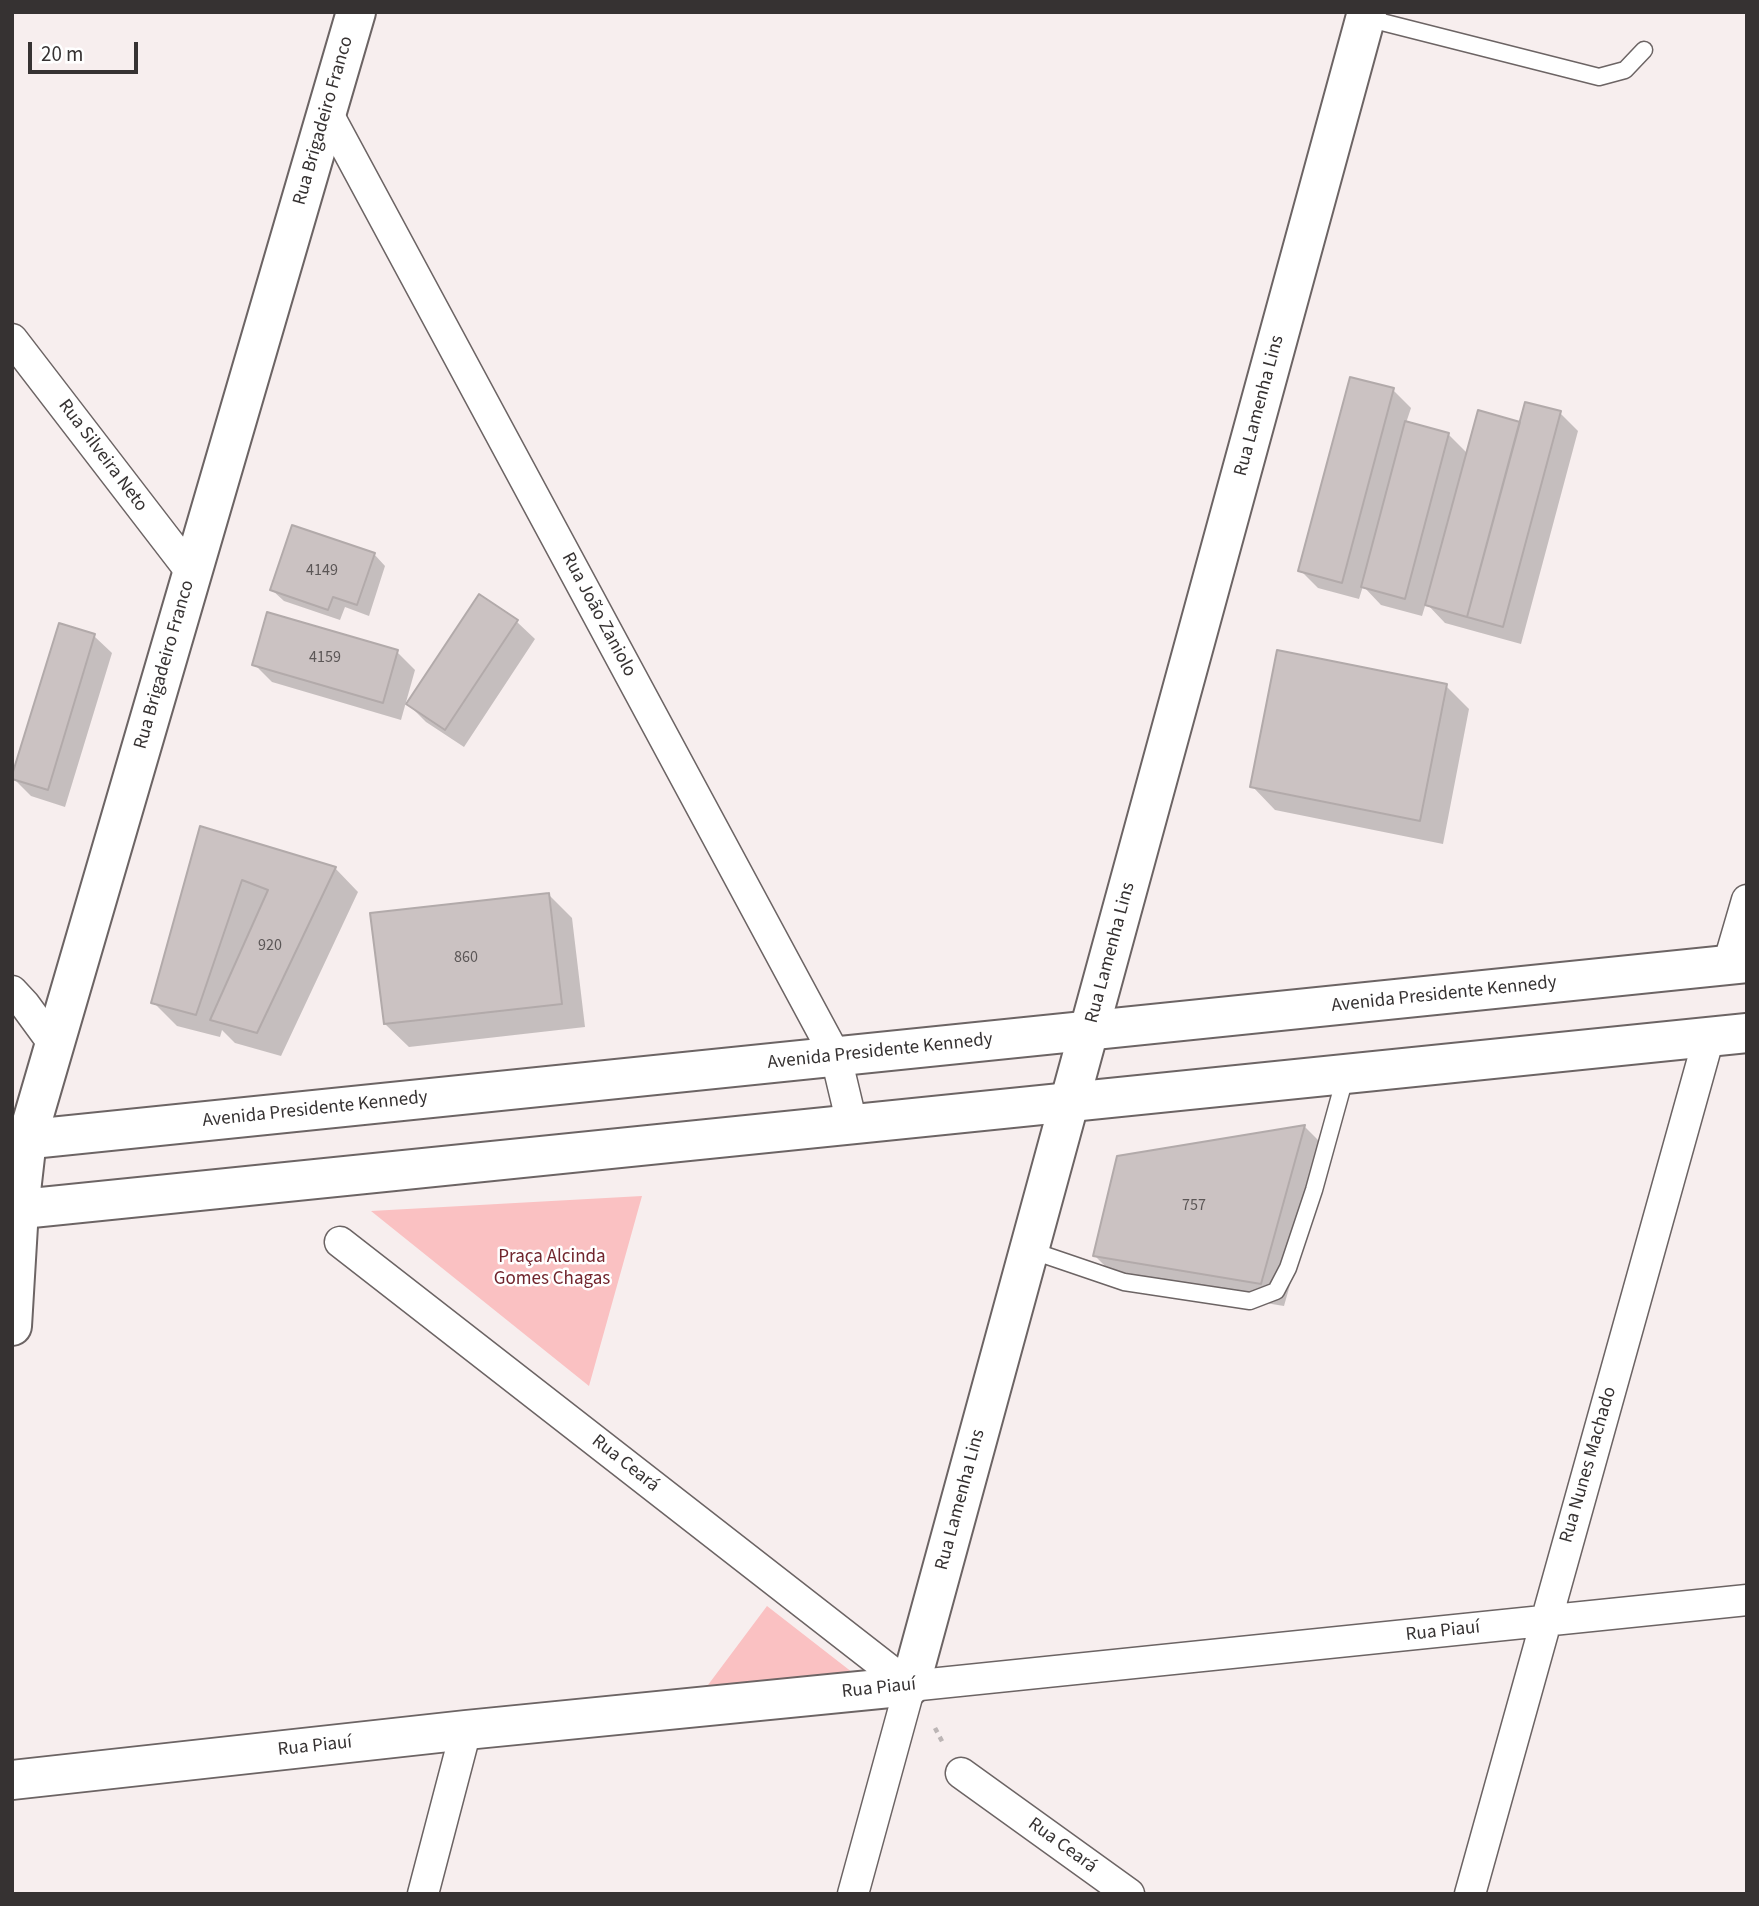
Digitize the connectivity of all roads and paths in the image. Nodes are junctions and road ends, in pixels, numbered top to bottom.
1 (356, 12) edge
2 (1367, 15) edge
3 (1644, 50) dead end
4 (327, 112) junction
5 (12, 339) edge
6 (192, 573) junction
7 (1747, 900) edge
8 (1737, 964) edge
9 (12, 991) edge
10 (1090, 1030) junction
11 (1747, 1033) edge
12 (1709, 1037) junction
13 (55, 1045) junction
14 (836, 1057) junction
15 (1346, 1074) junction
16 (1070, 1102) junction
17 (852, 1124) junction
18 (20, 1140) edge
19 (16, 1210) edge
20 (340, 1241) dead end
21 (1030, 1250) junction
22 (12, 1325) edge
23 (1747, 1600) edge
24 (1545, 1621) junction
25 (910, 1686) junction
26 (466, 1730) junction
27 (961, 1773) dead end
28 (12, 1780) edge
29 (423, 1894) edge
30 (853, 1894) edge
31 (1129, 1894) edge
32 (1469, 1894) edge

1 - 4 main road, Rua Brigadeiro Franco
2 - 3 lane
2 - 10 main road, Rua Lamenha Lins
4 - 6 main road, Rua Brigadeiro Franco
4 - 14 street, Rua João Zaniolo
5 - 6 street, Rua Silveira Neto
6 - 13 main road, Rua Brigadeiro Franco
7 - 8 street
8 - 10 main road, Avenida Presidente Kennedy
9 - 13 street
10 - 14 main road, Avenida Presidente Kennedy
10 - 16 main road, Rua Lamenha Lins
11 - 12 main road
12 - 15 main road
12 - 24 street, Rua Nunes Machado
13 - 18 main road, Rua Brigadeiro Franco
14 - 17 street, Rua João Zaniolo
14 - 18 main road, Avenida Presidente Kennedy
15 - 16 main road
15 - 21 lane
16 - 17 main road
16 - 21 main road, Rua Lamenha Lins
17 - 19 main road
18 - 19 main road, Rua Brigadeiro Franco
19 - 22 main road, Rua Brigadeiro Franco
20 - 25 street, Rua Ceará
21 - 25 main road, Rua Lamenha Lins
23 - 24 street, Rua Piauí
24 - 25 street, Rua Piauí
24 - 32 street, Rua Nunes Machado
25 - 26 main road, Rua Piauí
25 - 30 street, Rua Lamenha Lins
26 - 28 main road, Rua Piauí
26 - 29 street
27 - 31 street, Rua Ceará

